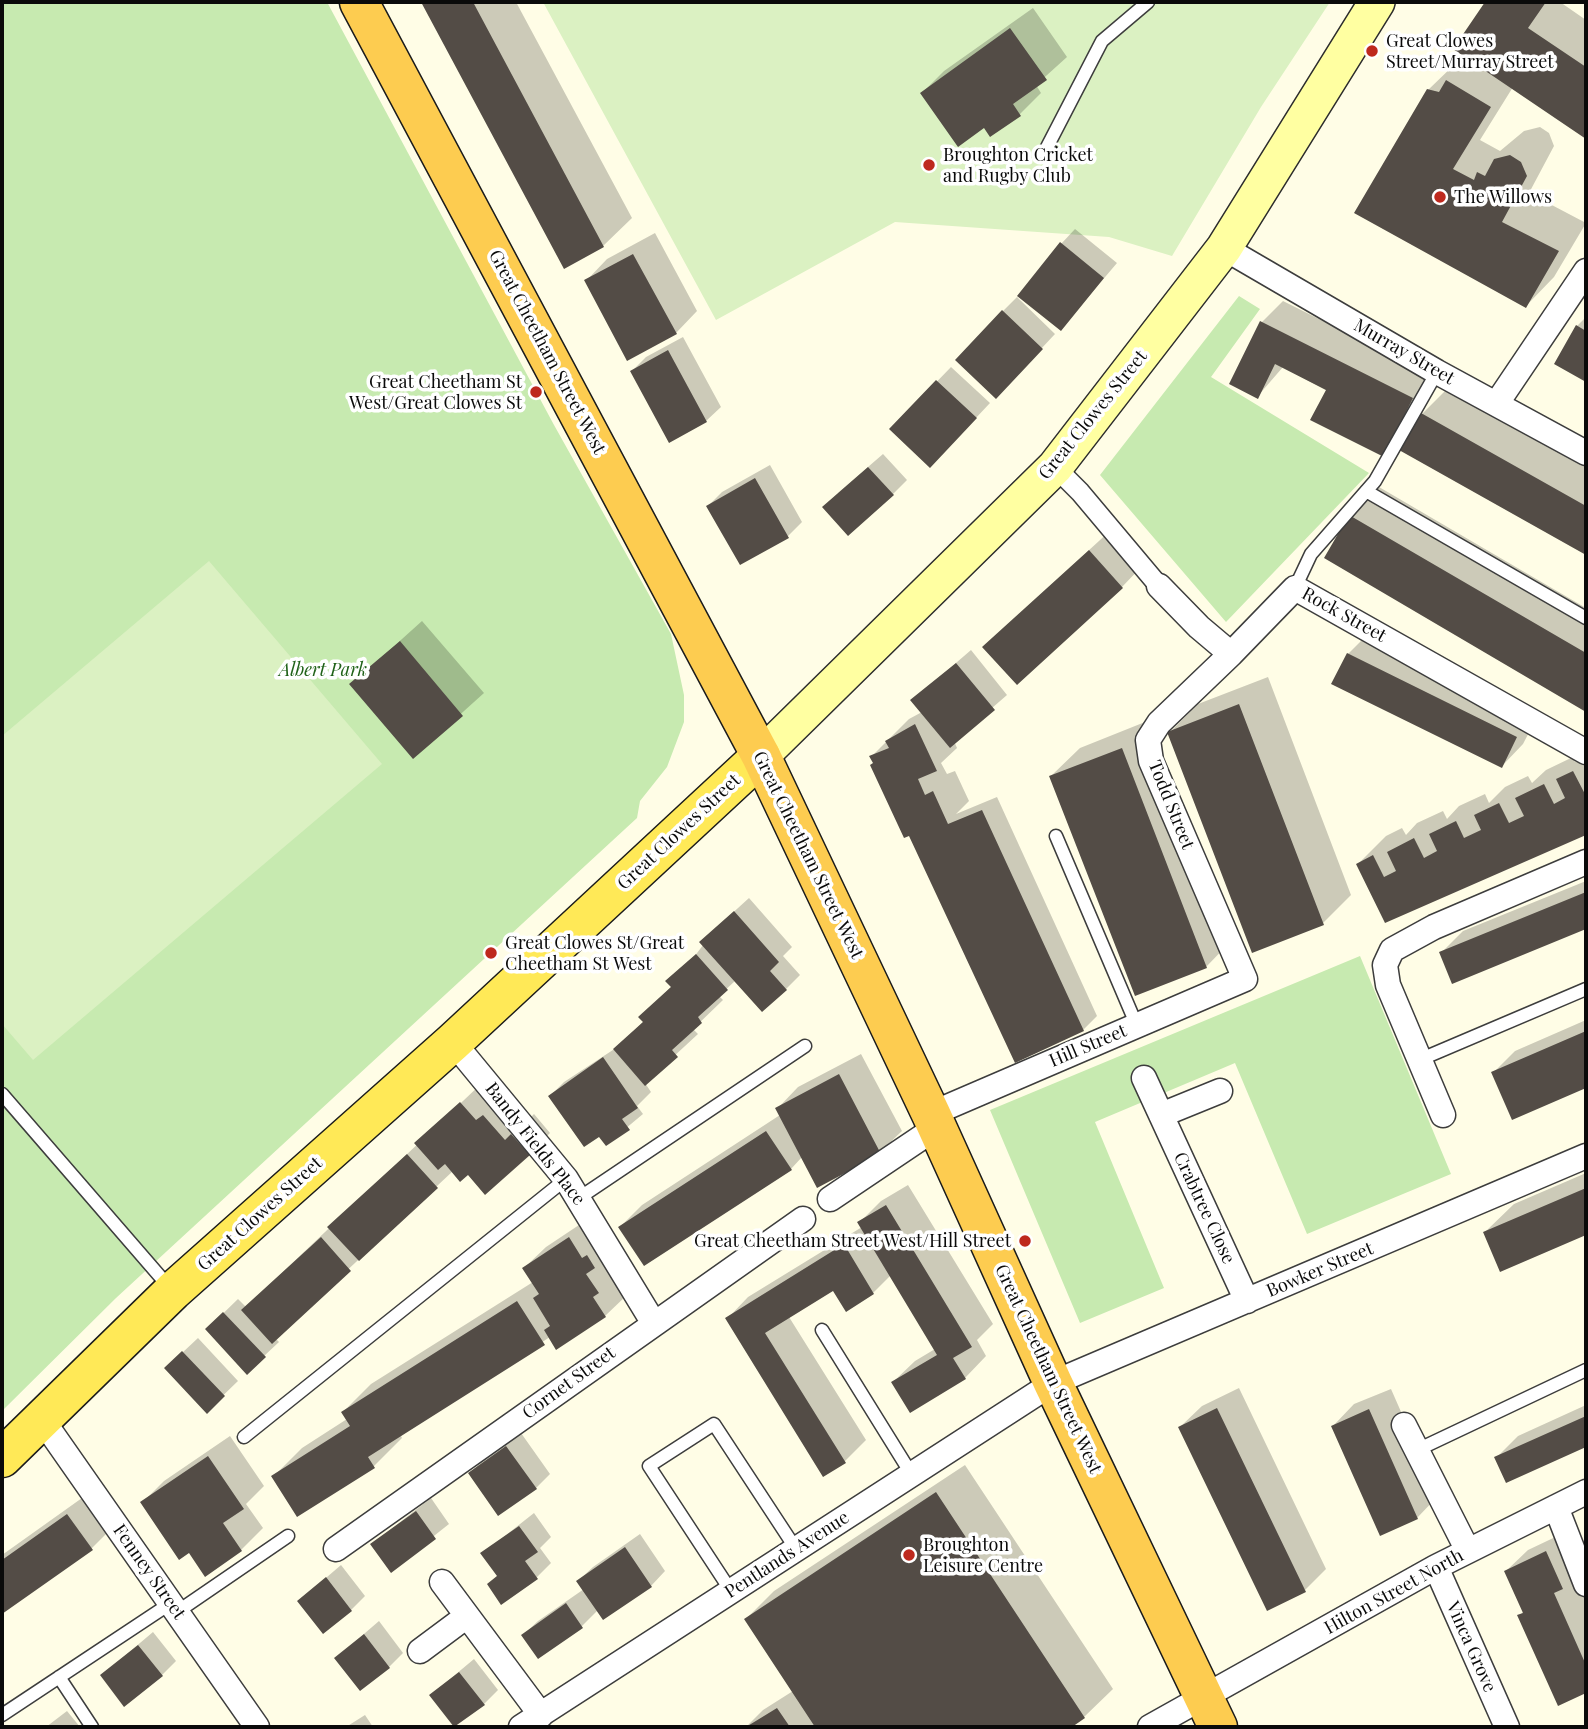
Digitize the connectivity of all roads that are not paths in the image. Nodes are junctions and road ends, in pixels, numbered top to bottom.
1 (359, 2) edge
2 (1148, 2) edge
3 (1377, 2) edge
4 (1044, 153) dead end
5 (1224, 248) junction
6 (1586, 271) edge
7 (1437, 372) junction
8 (1497, 403) junction
9 (1586, 453) edge
10 (1055, 467) junction
11 (1366, 491) junction
12 (1159, 586) joint
13 (1295, 588) junction
14 (1586, 618) edge
15 (1231, 653) junction
16 (1586, 752) edge
17 (761, 756) junction
18 (1056, 836) dead end
19 (1586, 862) edge
20 (1245, 979) joint
21 (1586, 989) edge
22 (1137, 1026) junction
23 (453, 1042) junction
24 (805, 1046) dead end
25 (1419, 1060) junction
26 (1144, 1078) dead end
27 (1220, 1091) dead end
28 (2, 1094) edge
29 (1161, 1115) junction
30 (1443, 1115) dead end
31 (934, 1120) junction
32 (1586, 1156) edge
33 (573, 1188) junction
34 (830, 1199) dead end
35 (803, 1219) dead end
36 (173, 1291) junction
37 (1247, 1301) junction
38 (653, 1322) junction
39 (822, 1331) dead end
40 (1586, 1370) edge
41 (1053, 1383) junction
42 (41, 1418) junction
43 (1404, 1425) dead end
44 (244, 1437) dead end
45 (1417, 1450) junction
46 (2, 1458) edge
47 (912, 1475) junction
48 (1586, 1492) edge
49 (1556, 1507) junction
50 (288, 1536) dead end
51 (337, 1549) dead end
52 (796, 1549) junction
53 (1468, 1551) junction
54 (1436, 1567) junction
55 (442, 1581) dead end
56 (1586, 1584) edge
57 (732, 1591) junction
58 (174, 1607) junction
59 (467, 1616) junction
60 (420, 1651) dead end
61 (59, 1677) junction
62 (1211, 1712) edge
63 (2, 1715) edge
64 (531, 1721) edge
65 (92, 1727) edge
66 (257, 1727) edge
67 (1150, 1727) edge
68 (1507, 1727) edge

1 - 17 highway, Great Cheetham Street West
2 - 4 lane
3 - 5 main road, Great Clowes Street
5 - 7 street, Murray Street
5 - 10 main road, Great Clowes Street
6 - 8 street
7 - 8 street, Murray Street
7 - 11 lane
8 - 9 street, Murray Street
10 - 12 street
10 - 17 main road, Great Clowes Street
11 - 13 lane
11 - 14 lane
12 - 15 street
13 - 15 street, Rock Street
13 - 16 street, Rock Street
15 - 20 street, Todd Street
17 - 23 main road, Great Clowes Street
17 - 31 highway, Great Cheetham Street West
18 - 22 lane
19 - 25 street
20 - 22 street, Hill Street
21 - 25 lane
22 - 31 street, Hill Street
23 - 33 street, Bandy Fields Place
23 - 36 main road, Great Clowes Street
24 - 33 lane
25 - 30 street
26 - 29 street, Crabtree Close
27 - 29 street
28 - 36 lane
29 - 37 street, Crabtree Close
31 - 34 street
31 - 41 highway, Great Cheetham Street West
32 - 37 street, Bowker Street
33 - 38 street, Bandy Fields Place
33 - 44 lane
35 - 38 street, Cornet Street
36 - 42 main road, Great Clowes Street
37 - 41 street, Bowker Street
38 - 51 street, Cornet Street
39 - 47 lane
40 - 45 lane
41 - 47 street, Pentlands Avenue
41 - 62 highway, Great Cheetham Street West
42 - 46 main road, Great Clowes Street
42 - 58 street, Fenney Street
43 - 45 street
45 - 53 street
47 - 52 street, Pentlands Avenue
48 - 49 street, Hilton Street North
49 - 53 street, Hilton Street North
49 - 56 street
50 - 58 lane
52 - 57 street, Pentlands Avenue
52 - 57 lane
53 - 54 street, Hilton Street North
54 - 62 street, Hilton Street North
54 - 68 street, Vinca Grove
55 - 59 street
57 - 64 street, Pentlands Avenue
58 - 61 lane
58 - 66 street, Fenney Street
59 - 60 street
59 - 64 street
61 - 63 lane
61 - 65 lane
62 - 67 street, Hilton Street North

